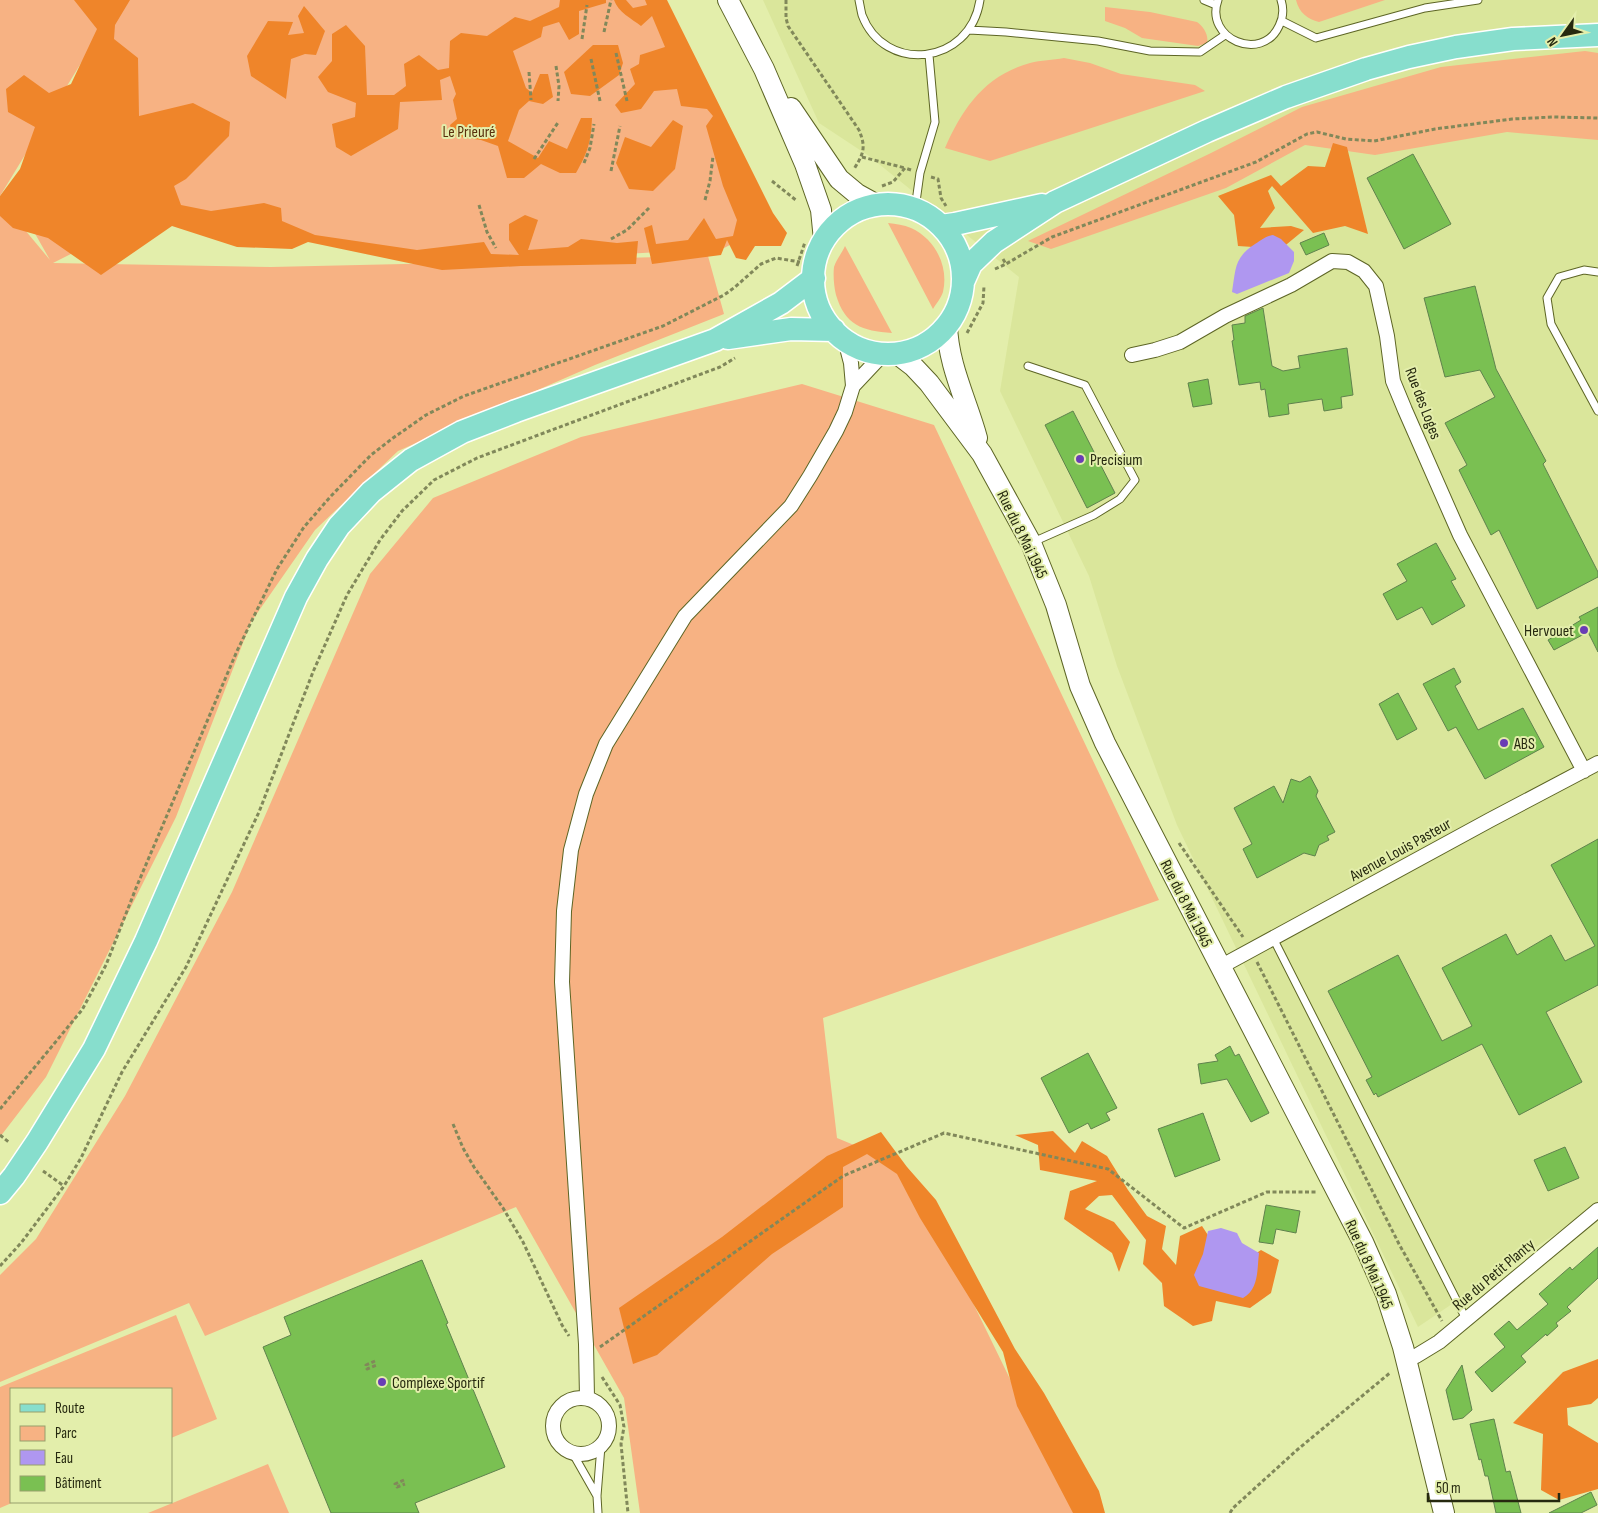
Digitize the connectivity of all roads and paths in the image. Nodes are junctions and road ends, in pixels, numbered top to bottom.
1 (611, 0) edge
2 (728, 0) edge
3 (786, 0) edge
4 (860, 0) edge
5 (980, 0) edge
6 (1204, 0) edge
7 (1281, 0) edge
8 (1424, 0) edge
9 (1478, 0) edge
10 (1217, 2) edge
11 (587, 5) dead end
12 (1425, 8) junction
13 (1282, 21) junction
14 (969, 30) junction
15 (604, 32) dead end
16 (1225, 35) junction
17 (1598, 35) edge
18 (582, 39) dead end
19 (616, 53) dead end
20 (929, 54) junction
21 (591, 58) dead end
22 (556, 66) dead end
23 (764, 69) junction
24 (529, 72) dead end
25 (531, 100) dead end
26 (627, 100) dead end
27 (558, 101) dead end
28 (600, 101) dead end
29 (1598, 118) edge
30 (559, 121) dead end
31 (594, 124) dead end
32 (620, 126) dead end
33 (713, 156) dead end
34 (862, 157) junction
35 (534, 159) dead end
36 (584, 163) dead end
37 (905, 168) junction
38 (611, 171) dead end
39 (920, 173) junction
40 (839, 179) junction
41 (772, 181) dead end
42 (878, 196) junction
43 (705, 200) dead end
44 (1055, 202) junction
45 (801, 203) dead end
46 (479, 205) dead end
47 (650, 207) dead end
48 (915, 209) junction
49 (946, 218) junction
50 (816, 238) junction
51 (611, 239) dead end
52 (994, 242) junction
53 (496, 248) dead end
54 (1006, 264) junction
55 (805, 270) junction
56 (992, 270) dead end
57 (1598, 272) edge
58 (974, 282) junction
59 (955, 332) junction
60 (840, 335) junction
61 (715, 340) junction
62 (890, 353) junction
63 (740, 355) dead end
64 (1132, 355) dead end
65 (1028, 366) dead end
66 (853, 386) junction
67 (1598, 411) edge
68 (982, 454) junction
69 (1031, 543) junction
70 (1598, 764) edge
71 (1584, 771) junction
72 (1175, 837) dead end
73 (1273, 938) junction
74 (1251, 950) junction
75 (1220, 967) junction
76 (0, 1109) edge
77 (453, 1124) dead end
78 (0, 1135) edge
79 (10, 1142) dead end
80 (43, 1171) dead end
81 (64, 1186) junction
82 (0, 1193) edge
83 (1337, 1193) junction
84 (1598, 1210) edge
85 (0, 1266) edge
86 (1466, 1319) junction
87 (1447, 1335) junction
88 (600, 1338) dead end
89 (586, 1344) junction
90 (601, 1347) junction
91 (1404, 1354) junction
92 (602, 1377) dead end
93 (587, 1398) junction
94 (601, 1446) junction
95 (572, 1452) junction
96 (597, 1496) junction
97 (598, 1513) edge
98 (628, 1513) edge
99 (1230, 1513) edge
100 (1444, 1513) edge

1 - 15 path
2 - 23 main road
3 - 34 path
4 - 20 lane
5 - 14 lane
6 - 10 lane
7 - 13 lane
8 - 12 lane
9 - 12 lane
10 - 16 lane
11 - 18 path
12 - 13 lane
13 - 16 lane
14 - 16 lane
14 - 20 lane
17 - 44 main road
19 - 26 path
20 - 39 lane
21 - 28 path
22 - 27 path
23 - 40 main road
23 - 50 main road
24 - 25 path
29 - 54 path
30 - 35 path
31 - 36 path
32 - 38 path
33 - 43 path
34 - 37 path
34 - 40 path
37 - 39 path
37 - 42 path
39 - 48 lane
39 - 49 path
40 - 42 main road
41 - 45 path
42 - 48 main road
42 - 50 main road
44 - 49 main road
44 - 52 main road
46 - 53 path
47 - 51 path
48 - 49 main road
49 - 58 main road
50 - 55 path
50 - 55 main road
52 - 54 path
52 - 58 main road
54 - 56 path
55 - 60 main road
55 - 61 main road
55 - 76 path
57 - 67 lane
58 - 59 main road
58 - 59 path
59 - 62 main road
59 - 68 main road
60 - 61 main road
60 - 62 main road
60 - 66 street
61 - 82 main road
62 - 66 street
62 - 68 main road
63 - 81 path
64 - 71 street, Rue des Loges
65 - 69 lane
66 - 89 street
68 - 69 main road, Rue du 8 Mai 1945
69 - 75 main road, Rue du 8 Mai 1945
70 - 71 street, Avenue Louis Pasteur
71 - 73 street, Avenue Louis Pasteur
72 - 74 path
73 - 74 street, Avenue Louis Pasteur
73 - 86 lane
74 - 75 street, Avenue Louis Pasteur
74 - 87 path
75 - 83 main road, Rue du 8 Mai 1945
77 - 89 path
78 - 79 path
80 - 81 path
81 - 85 path
83 - 90 path
83 - 91 main road, Rue du 8 Mai 1945
84 - 86 street, Rue du Petit Planty
86 - 87 street, Rue du Petit Planty
87 - 91 street, Rue du Petit Planty
88 - 90 path
89 - 90 path
89 - 93 street
91 - 99 path
91 - 100 main road, Rue du 8 Mai 1945
92 - 98 path
93 - 94 street
93 - 95 street
94 - 95 street
94 - 96 lane
95 - 96 lane
96 - 97 lane

